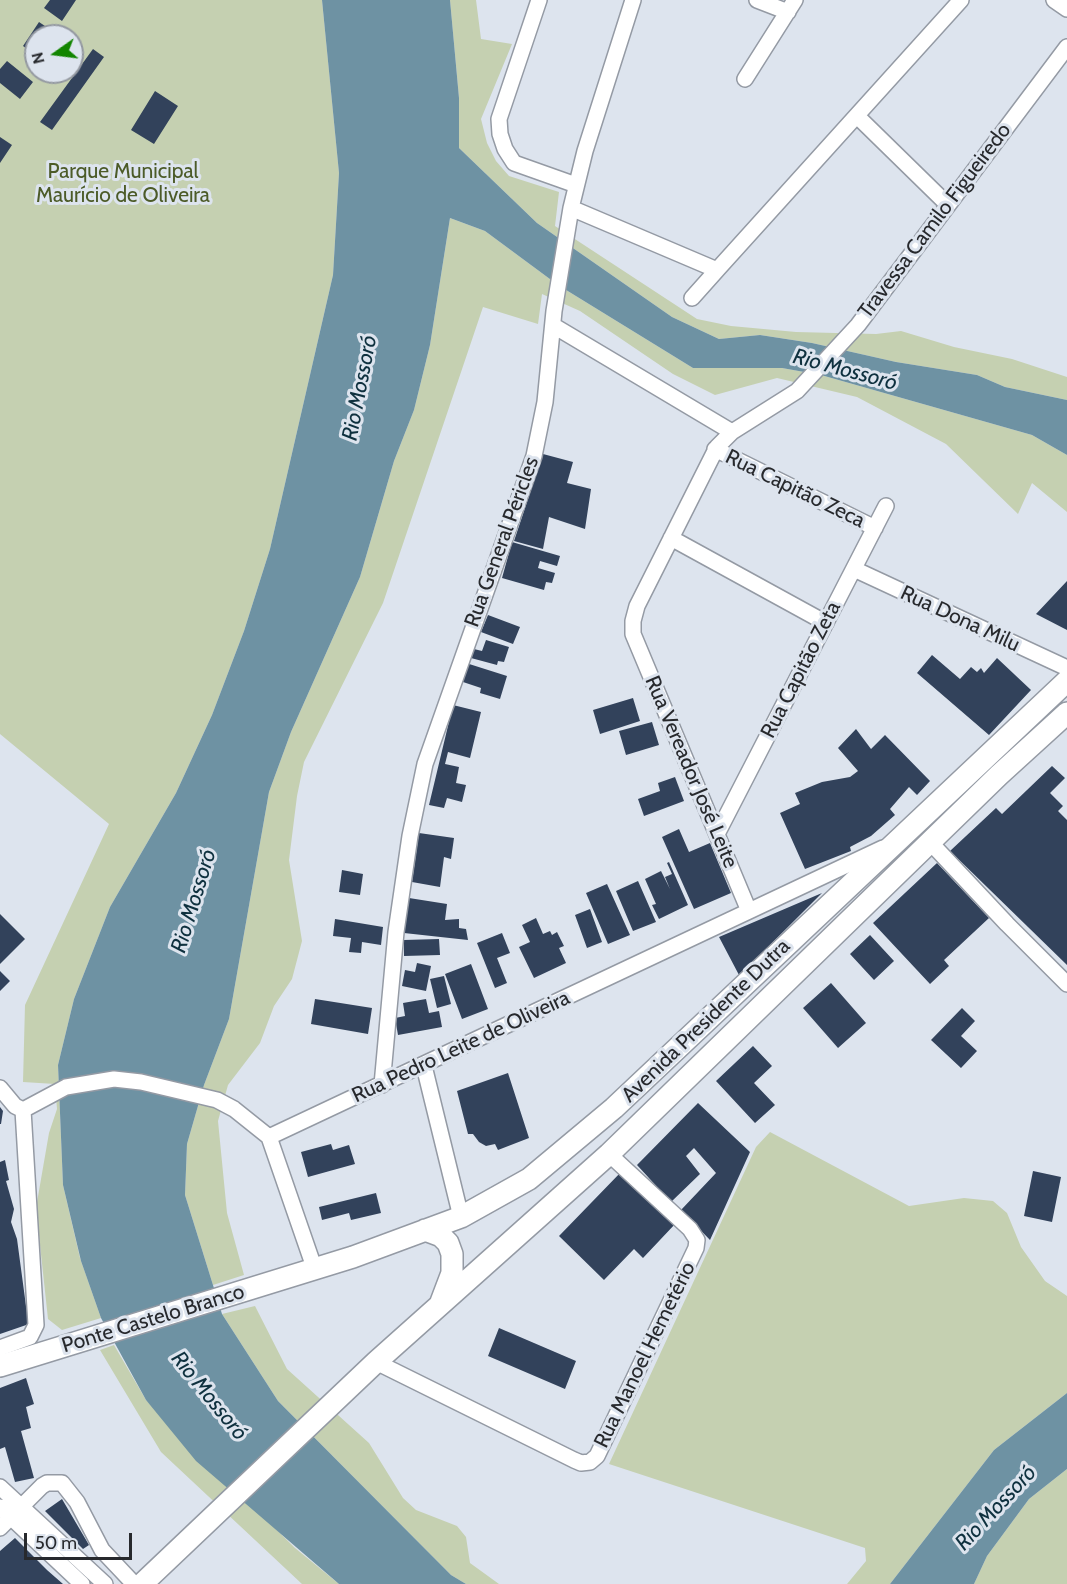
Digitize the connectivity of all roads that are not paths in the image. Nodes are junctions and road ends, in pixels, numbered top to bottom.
1 (538, 0) edge
2 (633, 0) edge
3 (757, 0) edge
4 (961, 0) edge
5 (1054, 0) edge
6 (792, 6) edge
7 (1067, 9) edge
8 (1067, 47) edge
9 (745, 79) dead end
10 (857, 116) junction
11 (576, 185) junction
12 (947, 204) junction
13 (571, 208) junction
14 (717, 270) junction
15 (693, 298) dead end
16 (554, 318) junction
17 (732, 432) junction
18 (715, 450) junction
19 (886, 506) dead end
20 (875, 528) junction
21 (671, 538) junction
22 (854, 569) junction
23 (826, 623) junction
24 (633, 634) joint
25 (1067, 668) edge
26 (1067, 681) edge
27 (1067, 713) edge
28 (984, 757) junction
29 (999, 775) junction
30 (717, 834) junction
31 (930, 842) junction
32 (894, 843) junction
33 (749, 911) junction
34 (1067, 984) edge
35 (424, 1066) junction
36 (382, 1085) junction
37 (0, 1088) edge
38 (614, 1108) junction
39 (23, 1110) junction
40 (635, 1130) junction
41 (268, 1137) junction
42 (609, 1154) junction
43 (461, 1217) junction
44 (425, 1230) junction
45 (315, 1270) junction
46 (292, 1277) joint
47 (440, 1305) junction
48 (5, 1358) edge
49 (376, 1362) junction
50 (0, 1486) edge
51 (0, 1507) edge
52 (17, 1513) junction
53 (0, 1528) edge
54 (110, 1559) junction
55 (102, 1581) edge
56 (82, 1584) edge
57 (134, 1584) edge
58 (142, 1584) edge

1 - 11 street
2 - 11 street, Rua General Péricles
3 - 6 street
4 - 10 street
5 - 7 street
6 - 9 street
8 - 12 street, Travessa Camilo Figueiredo
10 - 12 street
10 - 14 street
11 - 13 street, Rua General Péricles
12 - 17 street, Travessa Camilo Figueiredo
13 - 14 street
13 - 16 street, Rua General Péricles
14 - 15 street
16 - 17 street
16 - 36 street, Rua General Péricles
17 - 18 street, Travessa Camilo Figueiredo
18 - 20 street, Rua Capitão Zeca
18 - 21 street, Travessa Camilo Figueiredo
19 - 20 street, Rua Capitão Zeta
20 - 22 street, Rua Capitão Zeta
21 - 23 street
21 - 24 street, Travessa Camilo Figueiredo
22 - 23 street, Rua Capitão Zeta
22 - 25 street, Rua Dona Milu
23 - 30 street, Rua Capitão Zeta
24 - 30 street, Rua Vereador José Leite
26 - 28 main road, Avenida Presidente Dutra
27 - 29 main road, Avenida Presidente Dutra
28 - 29 main road
28 - 32 main road, Avenida Presidente Dutra
29 - 31 main road, Avenida Presidente Dutra
30 - 33 street, Rua Vereador José Leite
31 - 34 street
31 - 40 main road, Avenida Presidente Dutra
32 - 33 street, Rua Pedro Leite de Oliveira
32 - 38 main road, Avenida Presidente Dutra
33 - 35 street, Rua Pedro Leite de Oliveira
35 - 36 street, Rua Pedro Leite de Oliveira
35 - 43 street
36 - 41 street, Rua Pedro Leite de Oliveira
37 - 39 street
38 - 40 main road
38 - 43 main road, Avenida Presidente Dutra
39 - 41 street
39 - 48 street
40 - 42 main road, Avenida Presidente Dutra
41 - 45 street
42 - 47 main road, Avenida Presidente Dutra
42 - 49 street, Rua Manoel Hemetério
43 - 44 main road, Avenida Presidente Dutra
44 - 45 main road, Avenida Presidente Dutra
44 - 47 main road
45 - 46 main road, Avenida Presidente Dutra
46 - 48 main road, Ponte Castelo Branco
47 - 49 main road, Avenida Presidente Dutra
49 - 58 main road, Avenida Presidente Dutra
50 - 52 street
51 - 52 street
52 - 53 street
52 - 54 street
52 - 55 street
52 - 56 street
54 - 55 street
54 - 57 street

